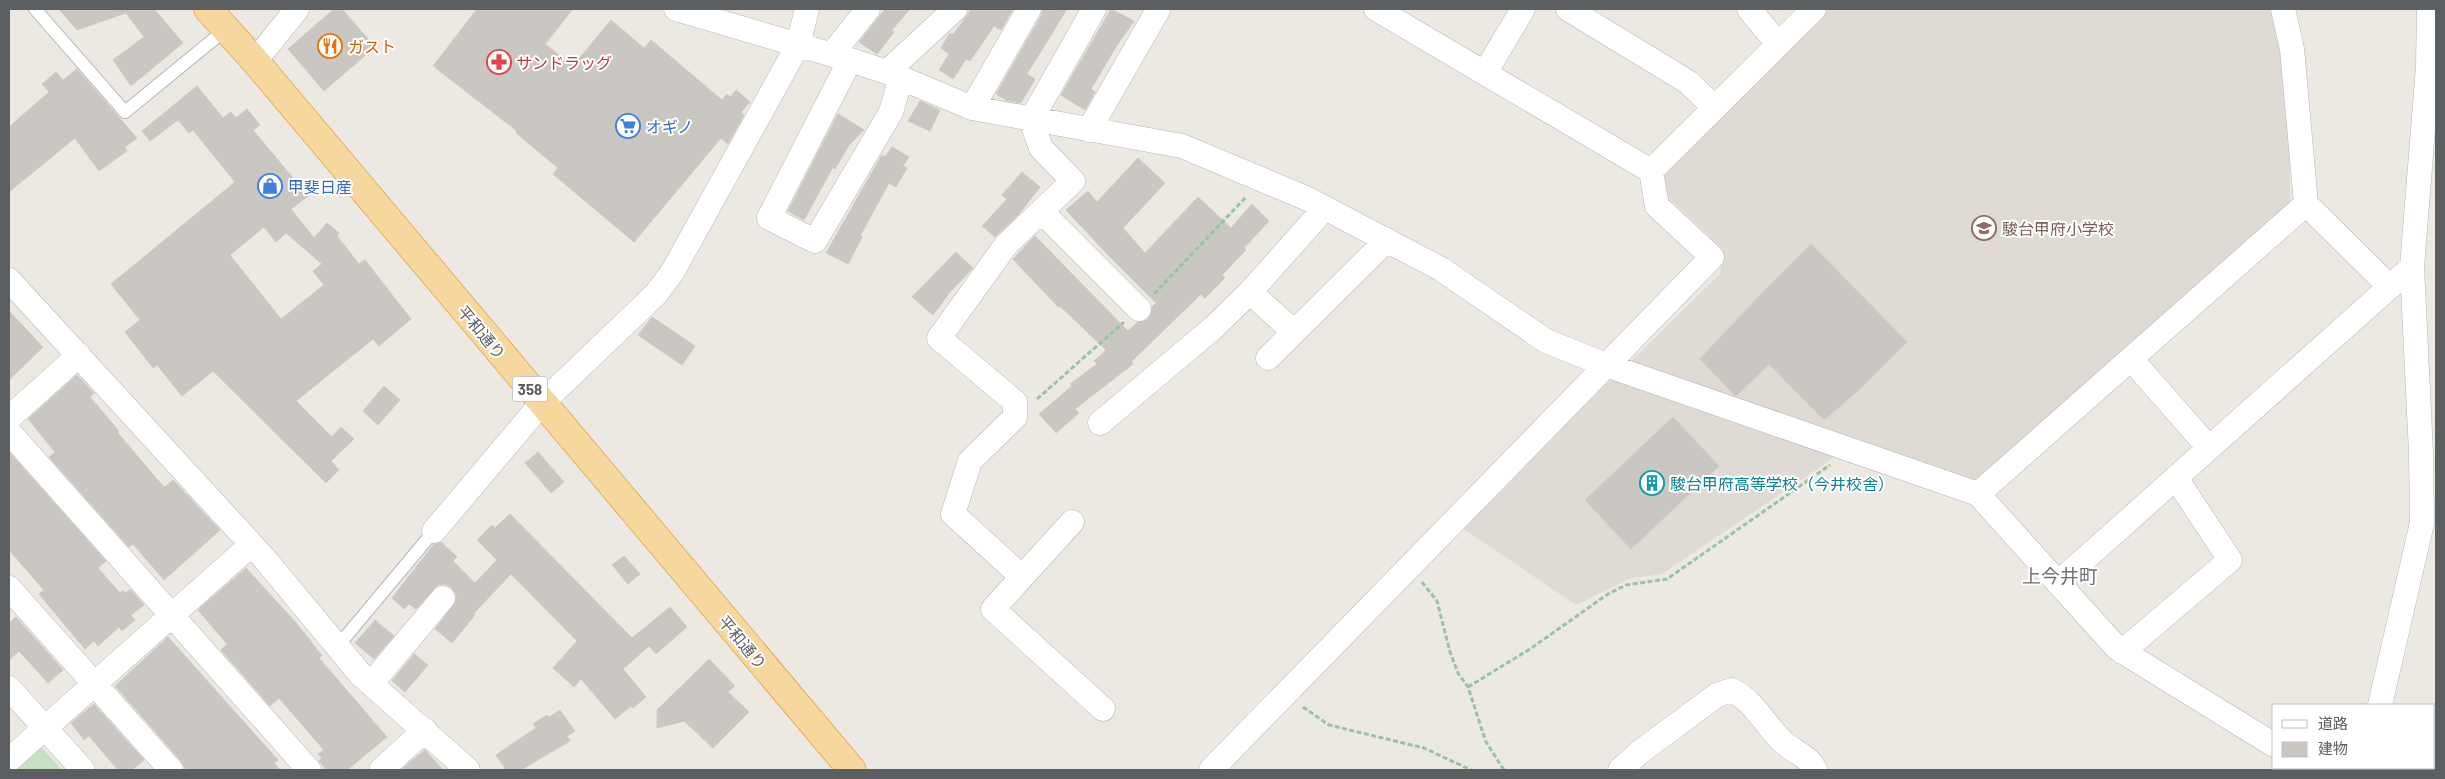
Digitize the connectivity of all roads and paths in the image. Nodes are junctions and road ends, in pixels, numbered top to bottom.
1 (35, 9) edge
2 (208, 9) edge
3 (296, 9) edge
4 (676, 9) edge
5 (807, 9) edge
6 (868, 9) edge
7 (955, 9) edge
8 (1029, 9) edge
9 (1094, 9) edge
10 (1155, 9) edge
11 (1376, 9) edge
12 (1523, 9) edge
13 (1568, 9) edge
14 (1749, 9) edge
15 (1814, 9) edge
16 (2283, 9) edge
17 (2428, 9) edge
18 (717, 15) edge
19 (225, 30) junction
20 (1778, 44) junction
21 (798, 45) junction
22 (841, 57) junction
23 (254, 61) junction
24 (1485, 73) junction
25 (894, 75) junction
26 (1714, 107) junction
27 (972, 108) junction
28 (1031, 120) junction
29 (1089, 130) junction
30 (1651, 171) junction
31 (2306, 204) junction
32 (1325, 208) junction
33 (1042, 212) junction
34 (1387, 240) junction
35 (2412, 267) junction
36 (9, 280) edge
37 (2390, 287) junction
38 (1250, 292) junction
39 (1139, 309) dead end
40 (1294, 332) junction
41 (80, 355) junction
42 (1268, 358) dead end
43 (2131, 359) junction
44 (1606, 365) junction
45 (542, 403) junction
46 (9, 418) edge
47 (1100, 423) dead end
48 (9, 432) edge
49 (2209, 448) junction
50 (1852, 451) junction
51 (2176, 478) junction
52 (1978, 494) junction
53 (1072, 522) dead end
54 (434, 531) joint
55 (251, 545) junction
56 (1409, 566) junction
57 (1022, 577) junction
58 (2058, 583) junction
59 (9, 588) edge
60 (444, 598) dead end
61 (172, 615) junction
62 (337, 647) junction
63 (2122, 652) junction
64 (94, 684) junction
65 (371, 684) junction
66 (1468, 687) junction
67 (9, 688) edge
68 (1284, 694) junction
69 (2380, 704) edge
70 (1103, 709) dead end
71 (45, 728) junction
72 (425, 730) junction
73 (2272, 744) edge
74 (9, 760) edge
75 (83, 770) edge
76 (171, 770) edge
77 (309, 770) edge
78 (381, 770) edge
79 (468, 770) edge
80 (852, 770) edge
81 (1211, 770) edge
82 (1471, 770) edge
83 (1504, 770) edge
84 (1620, 770) edge
85 (1814, 770) edge

1 - 19 lane
2 - 19 highway, 平和通り / 358
3 - 23 street
4 - 18 street
5 - 21 street
6 - 22 street
7 - 25 street
8 - 27 street
9 - 28 street
10 - 29 street
11 - 24 street
12 - 24 street
13 - 26 street
14 - 20 street
15 - 20 street
16 - 31 street
17 - 35 street
18 - 21 street
19 - 23 highway, 平和通り / 358
20 - 26 street
21 - 22 street
21 - 45 street
22 - 25 street
22 - 25 street
23 - 45 highway, 平和通り / 358
24 - 30 street
25 - 27 street
26 - 30 street
27 - 28 street
28 - 29 street
28 - 33 street
29 - 32 street
30 - 44 street
31 - 37 street
31 - 43 street
32 - 34 street
32 - 38 street
33 - 39 street
33 - 57 street
34 - 40 street
34 - 44 street
35 - 37 street
35 - 69 street
36 - 41 street
37 - 49 street
38 - 40 street
38 - 47 street
40 - 42 street
41 - 46 street
41 - 55 street
43 - 49 street
43 - 52 street
44 - 50 street
44 - 56 street
45 - 54 street
45 - 80 highway, 平和通り / 358
48 - 61 street
49 - 51 street
50 - 52 street
50 - 66 path
51 - 58 street
51 - 63 street
52 - 58 street
53 - 57 street
54 - 62 lane
55 - 61 street
55 - 62 street
56 - 66 path
56 - 68 street
57 - 70 street
58 - 63 street
59 - 64 street
60 - 65 street
61 - 64 street
61 - 77 street
62 - 65 street
63 - 73 street
64 - 71 street
64 - 76 street
65 - 72 street
66 - 83 path
67 - 71 street
68 - 81 street
68 - 82 path
71 - 74 street
71 - 75 street
72 - 78 street
72 - 79 street
84 - 85 street

